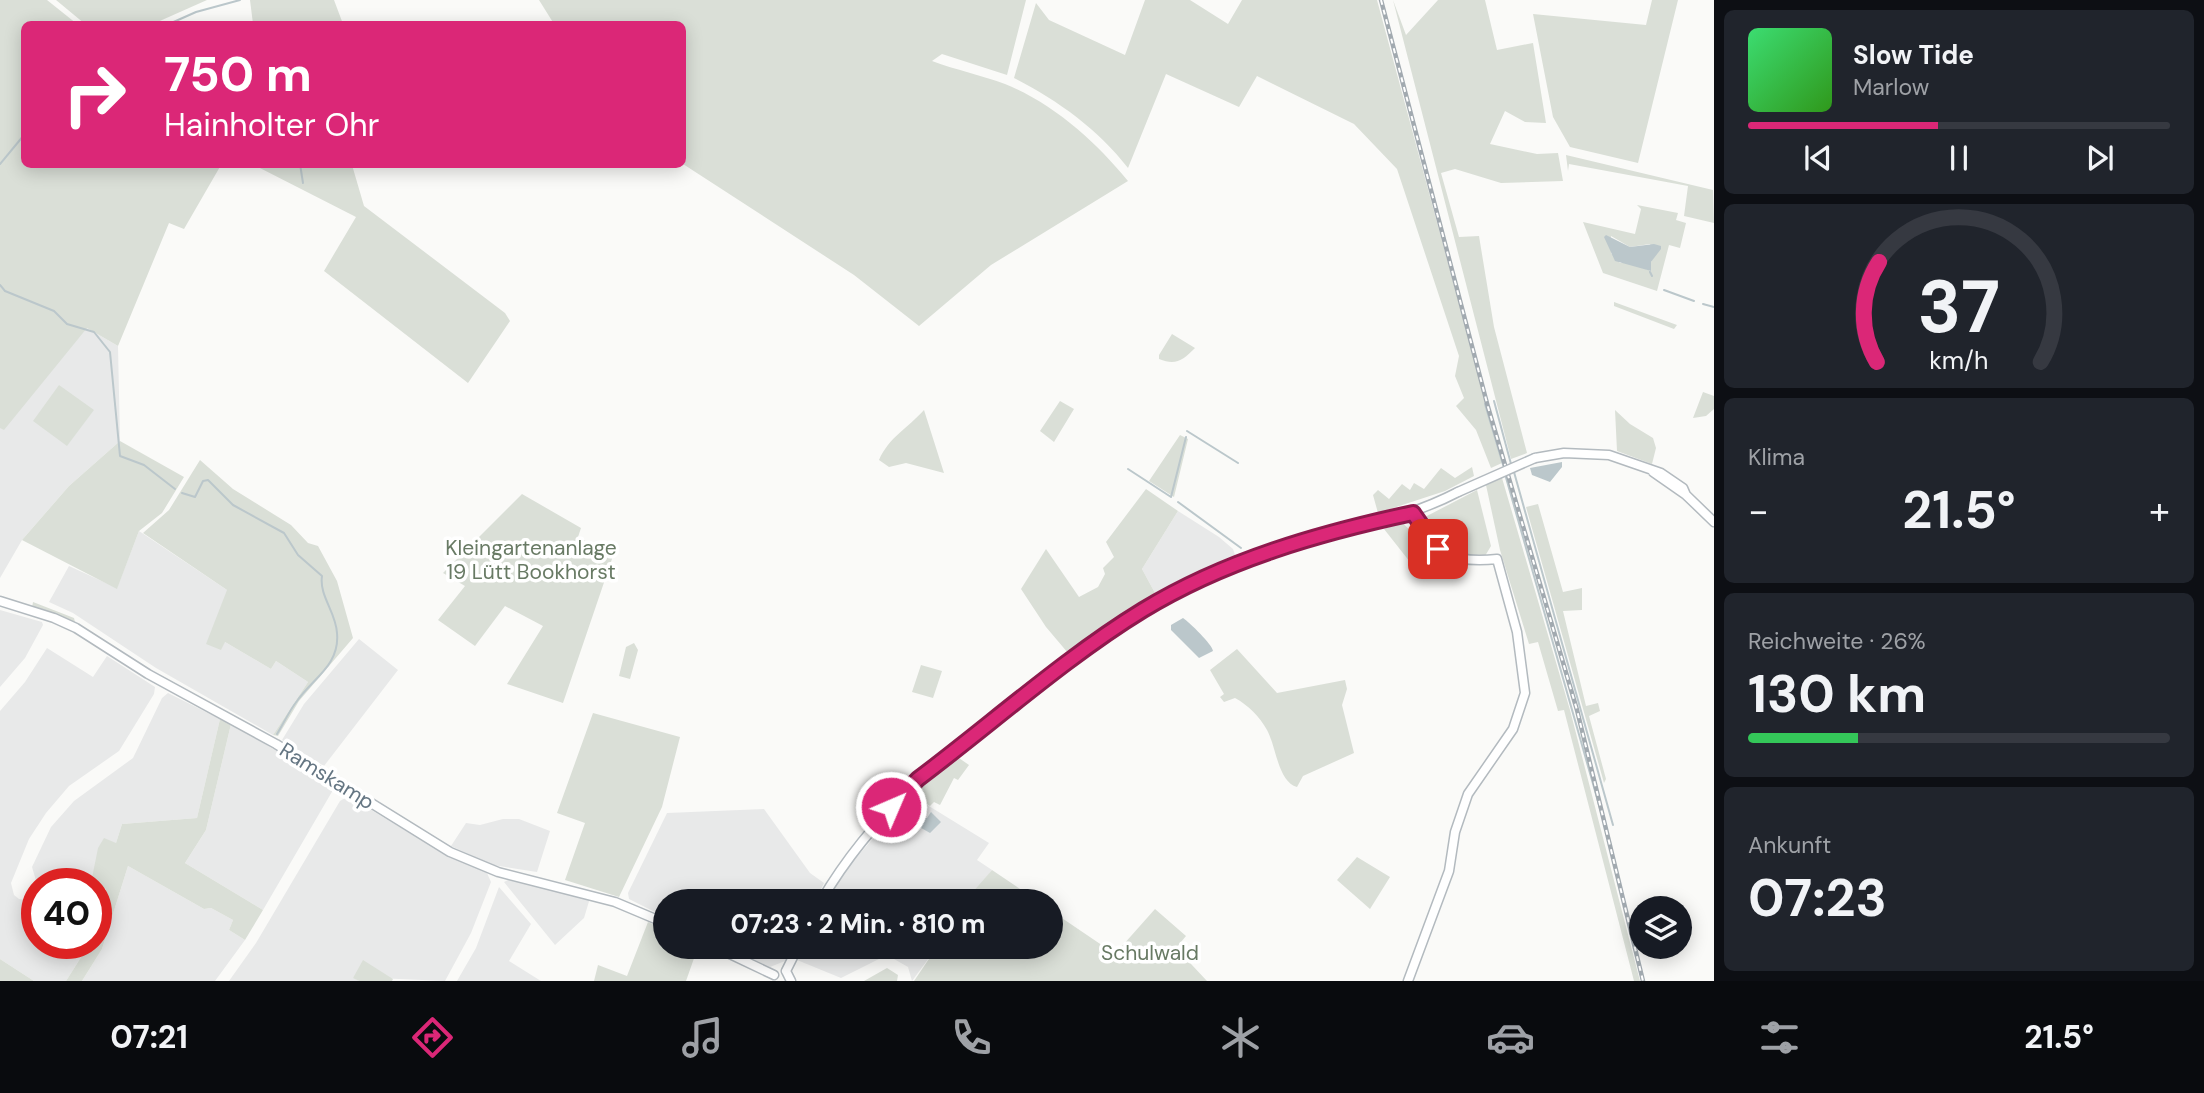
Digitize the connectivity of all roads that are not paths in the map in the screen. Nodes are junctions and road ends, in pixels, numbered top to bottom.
1 (1413, 513) junction
2 (1714, 522) edge
3 (0, 601) edge
4 (829, 889) edge
5 (653, 918) edge
6 (737, 959) edge
7 (792, 959) edge
8 (786, 971) junction
9 (773, 978) edge
10 (791, 981) edge
11 (1408, 981) edge

1 - 2 street, bridge
1 - 4 street
1 - 11 street
3 - 5 street, Ramskamp
6 - 9 street
7 - 8 street
8 - 9 street
8 - 10 street

